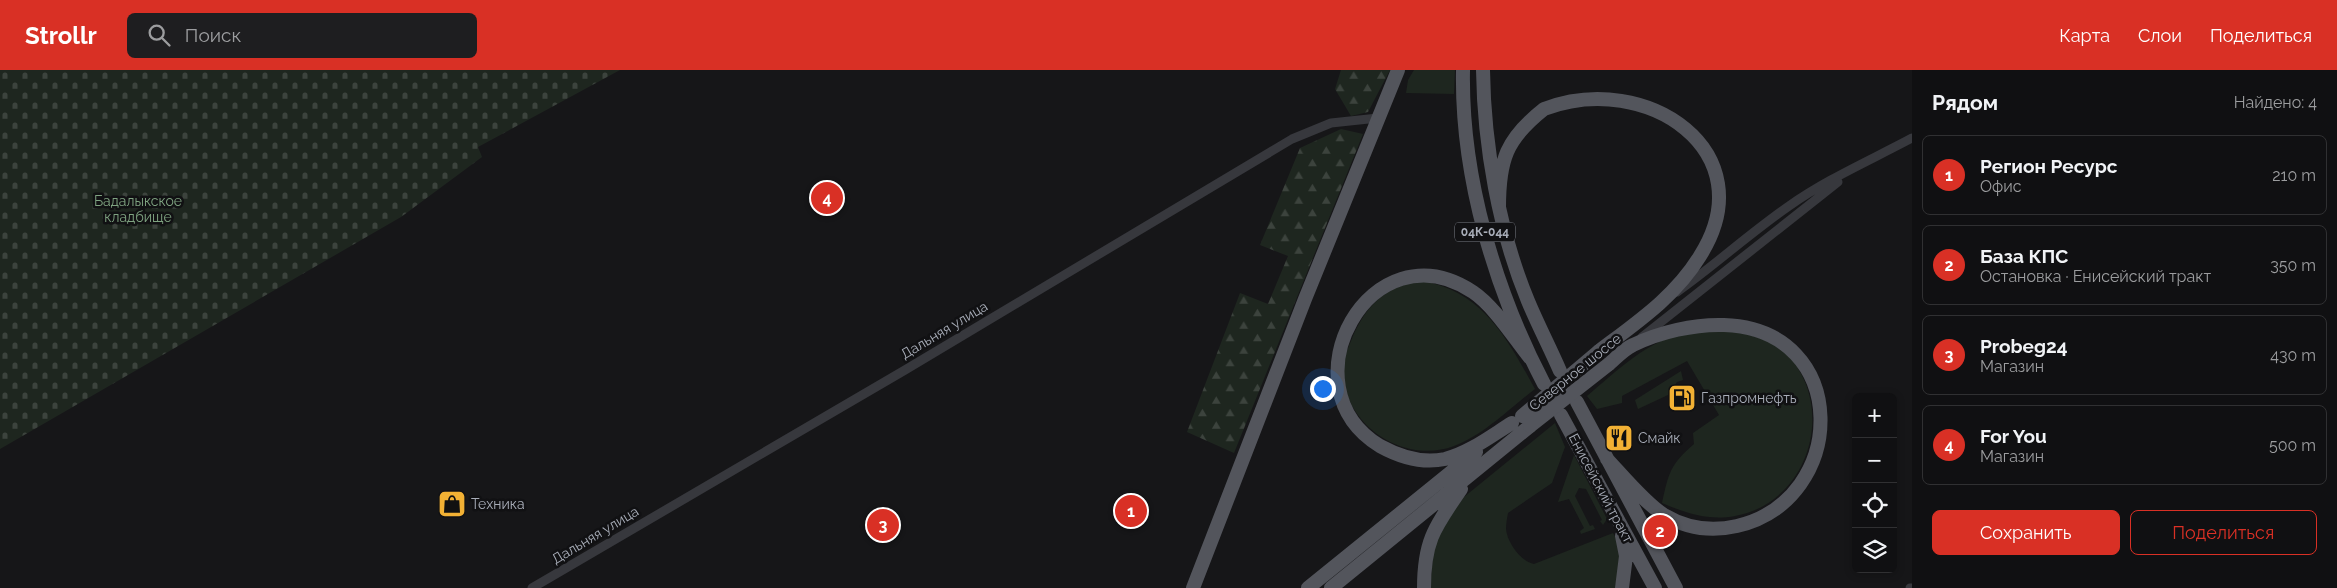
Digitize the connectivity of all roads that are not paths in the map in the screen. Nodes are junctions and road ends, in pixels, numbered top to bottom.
1 (1398, 70) edge
2 (1463, 70) edge
3 (1483, 70) edge
4 (1586, 85) dead end
5 (1683, 111) dead end
6 (1378, 118) junction
7 (1912, 138) edge
8 (1852, 171) junction
9 (1499, 207) junction
10 (1663, 302) junction
11 (1631, 346) junction
12 (1530, 358) junction
13 (1560, 371) dead end
14 (1544, 384) dead end
15 (1577, 402) dead end
16 (1561, 415) dead end
17 (1521, 422) junction
18 (1607, 459) junction
19 (1474, 472) junction
20 (1620, 526) junction
21 (532, 588) edge
22 (1193, 588) edge
23 (1308, 588) edge
24 (1331, 588) edge
25 (1424, 588) edge
26 (1622, 588) edge
27 (1655, 588) edge
28 (1676, 588) edge

1 - 6 main road
2 - 12 main road, 04К-044
3 - 9 main road, 04К-044
4 - 9 main road
5 - 10 main road
6 - 21 street, Дальняя улица
6 - 22 main road
7 - 8 street, Северное шоссе
8 - 10 street, Северное шоссе
8 - 11 street, Северное шоссе
9 - 13 main road, 04К-044
10 - 17 main road, Северное шоссе, bridge
11 - 17 main road, Северное шоссе, bridge
11 - 18 main road
12 - 14 main road, 04К-044
12 - 17 main road
15 - 18 main road, Енисейский тракт
16 - 20 main road, Енисейский тракт
17 - 19 main road, Северное шоссе
17 - 23 main road, Северное шоссе
18 - 28 main road, Енисейский тракт
19 - 24 main road, Северное шоссе
19 - 25 main road
20 - 26 main road
20 - 27 main road, Енисейский тракт

